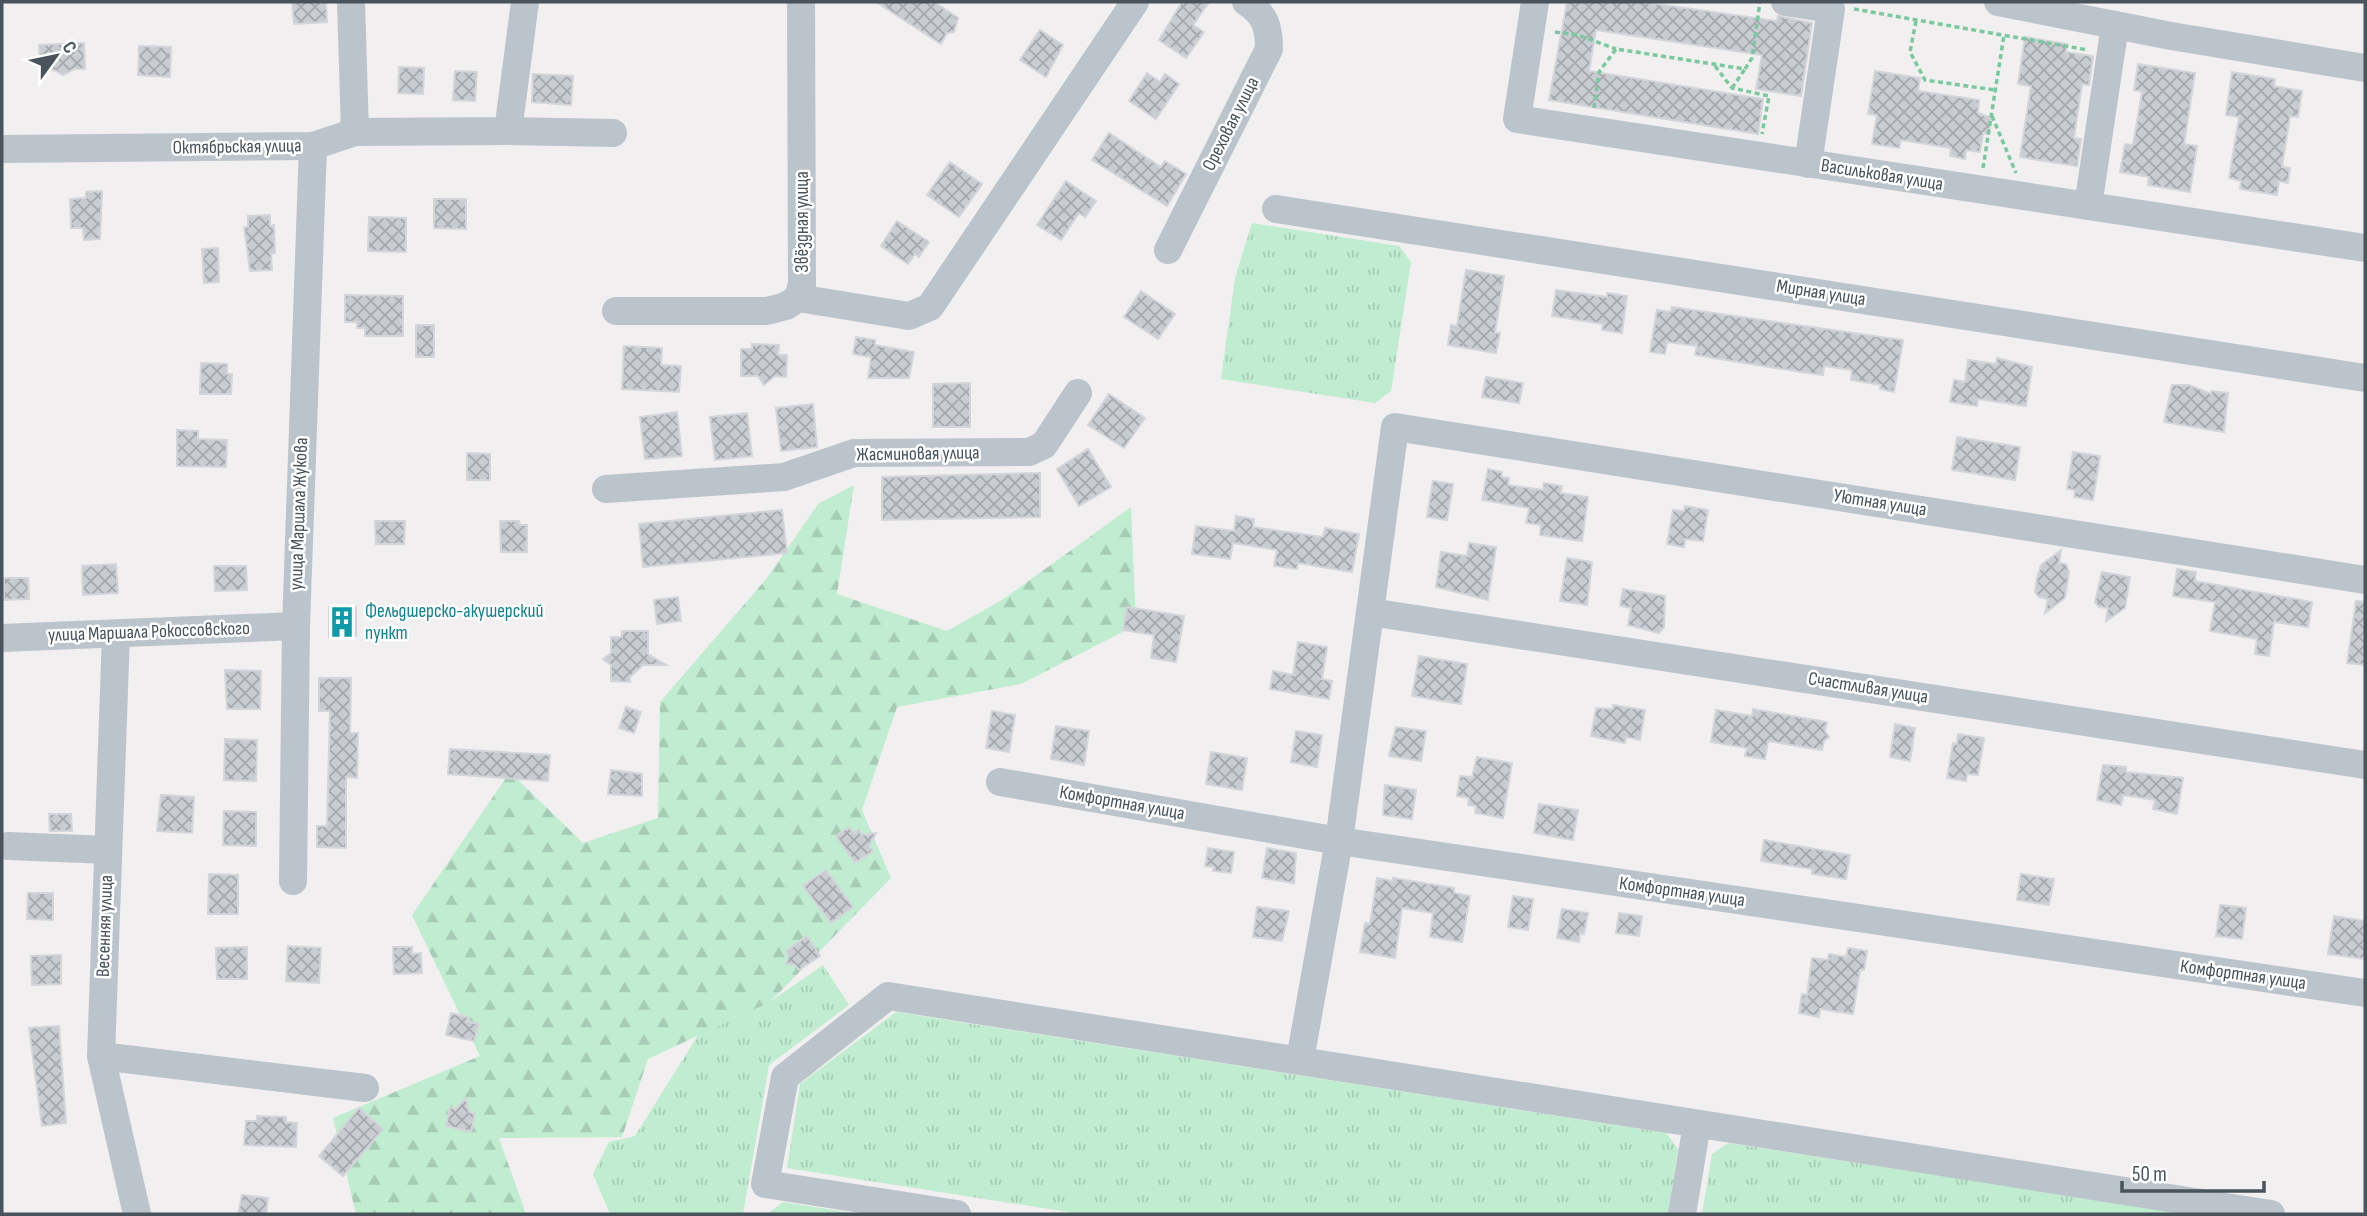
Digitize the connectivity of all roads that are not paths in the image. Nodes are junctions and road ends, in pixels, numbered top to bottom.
1 (351, 2) edge
2 (525, 2) edge
3 (801, 2) edge
4 (1135, 2) edge
5 (1246, 2) edge
6 (1535, 2) edge
7 (1785, 2) edge
8 (1998, 2) edge
9 (2115, 25) junction
10 (2365, 68) edge
11 (508, 131) junction
12 (355, 132) junction
13 (613, 134) dead end
14 (313, 146) junction
15 (2, 149) edge
16 (1808, 164) junction
17 (2088, 206) junction
18 (1276, 209) dead end
19 (2365, 248) edge
20 (1168, 250) dead end
21 (798, 298) junction
22 (616, 311) dead end
23 (2365, 378) edge
24 (1078, 393) dead end
25 (606, 489) dead end
26 (2365, 580) edge
27 (1370, 612) junction
28 (296, 626) junction
29 (116, 634) junction
30 (2, 638) edge
31 (2365, 765) edge
32 (1000, 782) dead end
33 (1339, 841) junction
34 (8, 846) dead end
35 (108, 850) junction
36 (293, 881) dead end
37 (2365, 993) edge
38 (101, 1056) junction
39 (1300, 1060) junction
40 (365, 1087) dead end
41 (1698, 1124) junction
42 (137, 1214) edge
43 (957, 1214) edge
44 (1682, 1214) edge
45 (2271, 1214) edge

1 - 12 street
2 - 11 street
3 - 21 street, Звёздная улица
4 - 21 street
5 - 20 street, Ореховая улица
6 - 16 street, Васильковая улица
7 - 16 street
8 - 9 street
9 - 10 street
9 - 17 street
11 - 12 street, Октябрьская улица
11 - 13 street
12 - 14 street, Октябрьская улица
14 - 15 street, Октябрьская улица
14 - 28 street, улица Маршала Жукова
16 - 17 street, Васильковая улица
17 - 19 street, Васильковая улица
18 - 23 street, Мирная улица
21 - 22 street, Звёздная улица
24 - 25 street, Жасминовая улица
26 - 27 street, Уютная улица
27 - 31 street, Счастливая улица
27 - 33 street
28 - 29 street, улица Маршала Рокоссовского
28 - 36 street, улица Маршала Жукова
29 - 30 street, улица Маршала Рокоссовского
29 - 35 street, Весенняя улица
32 - 33 street, Комфортная улица
33 - 37 street, Комфортная улица
33 - 39 street
34 - 35 street
35 - 38 street, Весенняя улица
38 - 40 street
38 - 42 street, Весенняя улица
39 - 41 street
39 - 43 street
41 - 44 street
41 - 45 street

